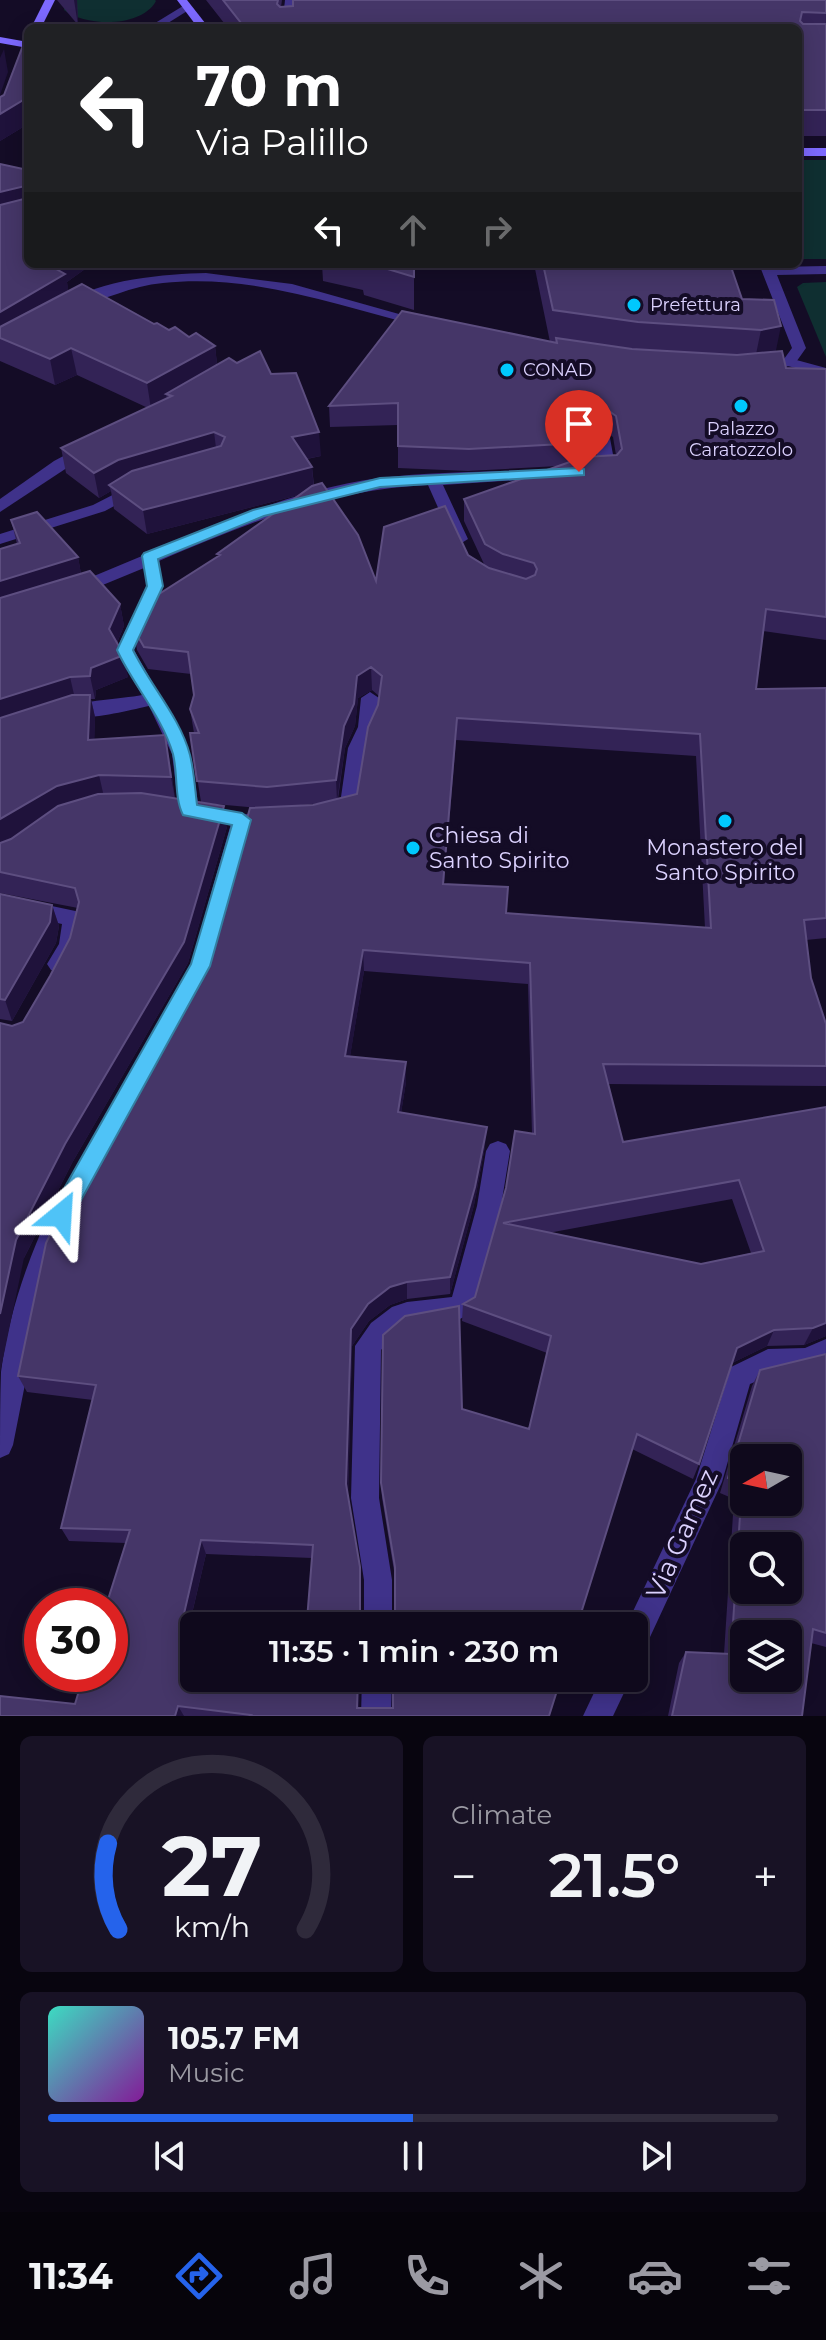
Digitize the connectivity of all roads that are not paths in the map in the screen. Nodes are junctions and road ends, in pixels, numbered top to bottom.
1 (50, 0) edge
2 (290, 0) edge
3 (184, 4) edge
4 (38, 24) edge
5 (157, 24) edge
6 (201, 24) edge
7 (287, 24) edge
8 (0, 40) edge
9 (24, 44) edge
10 (24, 57) edge
11 (23, 61) edge
12 (802, 152) edge
13 (826, 152) edge
14 (767, 268) edge
15 (826, 270) edge
16 (93, 295) junction
17 (66, 308) edge
18 (117, 311) edge
19 (434, 326) edge
20 (789, 362) junction
21 (751, 369) edge
22 (826, 372) edge
23 (602, 438) dead end
24 (107, 439) edge
25 (434, 481) junction
26 (144, 486) edge
27 (0, 507) edge
28 (0, 539) edge
29 (150, 556) junction
30 (469, 558) edge
31 (56, 596) edge
32 (154, 698) junction
33 (370, 698) dead end
34 (51, 716) edge
35 (188, 811) edge
36 (0, 903) edge
37 (48, 983) edge
38 (178, 1005) edge
39 (498, 1151) dead end
40 (71, 1196) edge
41 (826, 1352) edge
42 (0, 1445) edge
43 (378, 1612) edge
44 (647, 1612) edge
45 (377, 1692) edge
46 (609, 1692) edge
47 (376, 1716) edge
48 (598, 1716) edge

1 - 4 main road
2 - 7 street
3 - 5 street
3 - 6 main road
8 - 9 main road
10 - 11 main road
12 - 13 main road
14 - 15 street
14 - 20 street
16 - 17 street
16 - 18 street
16 - 19 street
20 - 21 street
20 - 22 street
23 - 25 street
24 - 27 street
25 - 29 street
25 - 30 street
26 - 28 street
29 - 31 street
29 - 32 street
32 - 34 street
32 - 35 street
33 - 38 street
36 - 37 street
39 - 43 street
40 - 42 street
41 - 44 street, Via Gamez
45 - 47 street
46 - 48 street

